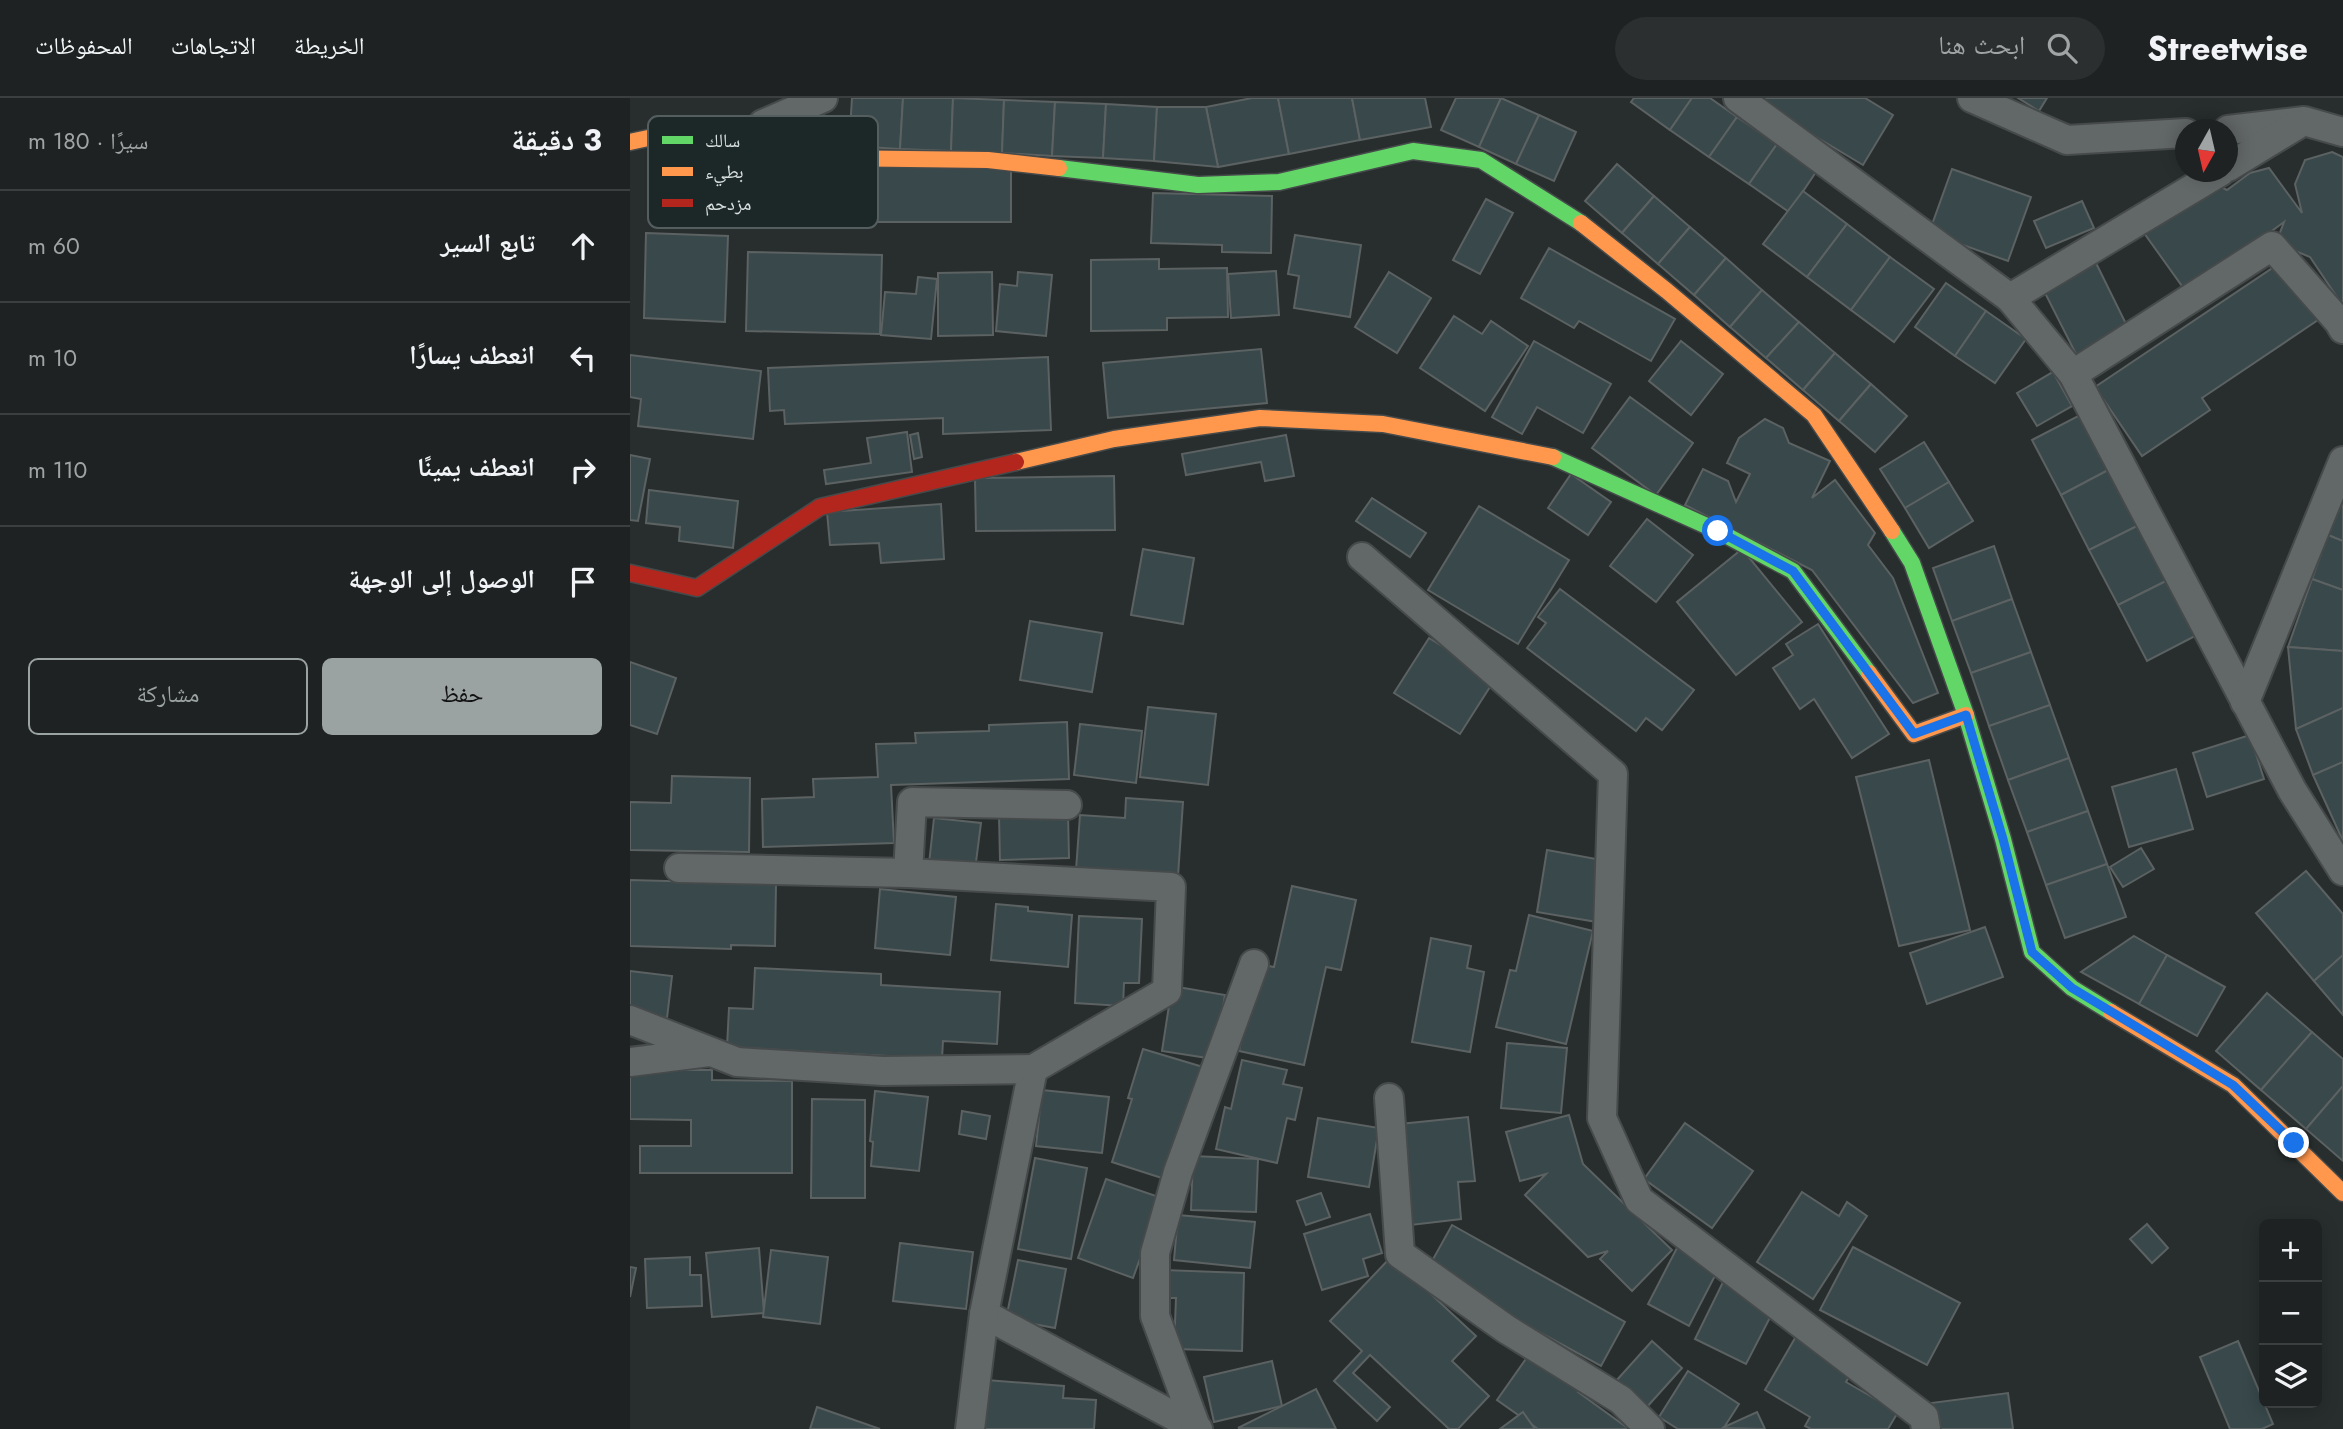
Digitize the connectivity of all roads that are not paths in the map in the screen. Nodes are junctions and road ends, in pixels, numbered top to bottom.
1 (823, 98) edge
2 (1738, 98) edge
3 (1972, 98) edge
4 (781, 116) edge
5 (2304, 121) junction
6 (2238, 129) edge
7 (2343, 131) edge
8 (2175, 134) edge
9 (648, 138) edge
10 (630, 142) edge
11 (878, 159) edge
12 (2238, 161) edge
13 (2203, 182) edge
14 (2010, 298) junction
15 (2343, 329) edge
16 (2073, 374) junction
17 (2343, 461) edge
18 (1362, 557) dead end
19 (630, 573) edge
20 (2245, 702) junction
21 (1966, 715) junction
22 (1067, 805) dead end
23 (679, 868) dead end
24 (2343, 871) edge
25 (908, 873) junction
26 (1254, 964) dead end
27 (630, 1020) edge
28 (712, 1052) junction
29 (630, 1062) edge
30 (1033, 1069) junction
31 (1389, 1098) dead end
32 (2343, 1193) edge
33 (984, 1314) junction
34 (1197, 1428) edge
35 (970, 1429) edge
36 (1650, 1429) edge
37 (1926, 1429) edge

1 - 4 street
2 - 14 street
3 - 8 street
5 - 6 street
5 - 7 street
5 - 12 street
9 - 10 street
11 - 21 street
13 - 14 street
14 - 16 street
15 - 16 street
16 - 20 street
17 - 20 street
18 - 37 street
19 - 21 street
20 - 24 street
21 - 32 street
22 - 25 street
23 - 25 street
25 - 30 street
26 - 34 street
27 - 28 street
28 - 29 street
28 - 30 street
30 - 33 street
31 - 36 street
33 - 34 street
33 - 35 street

